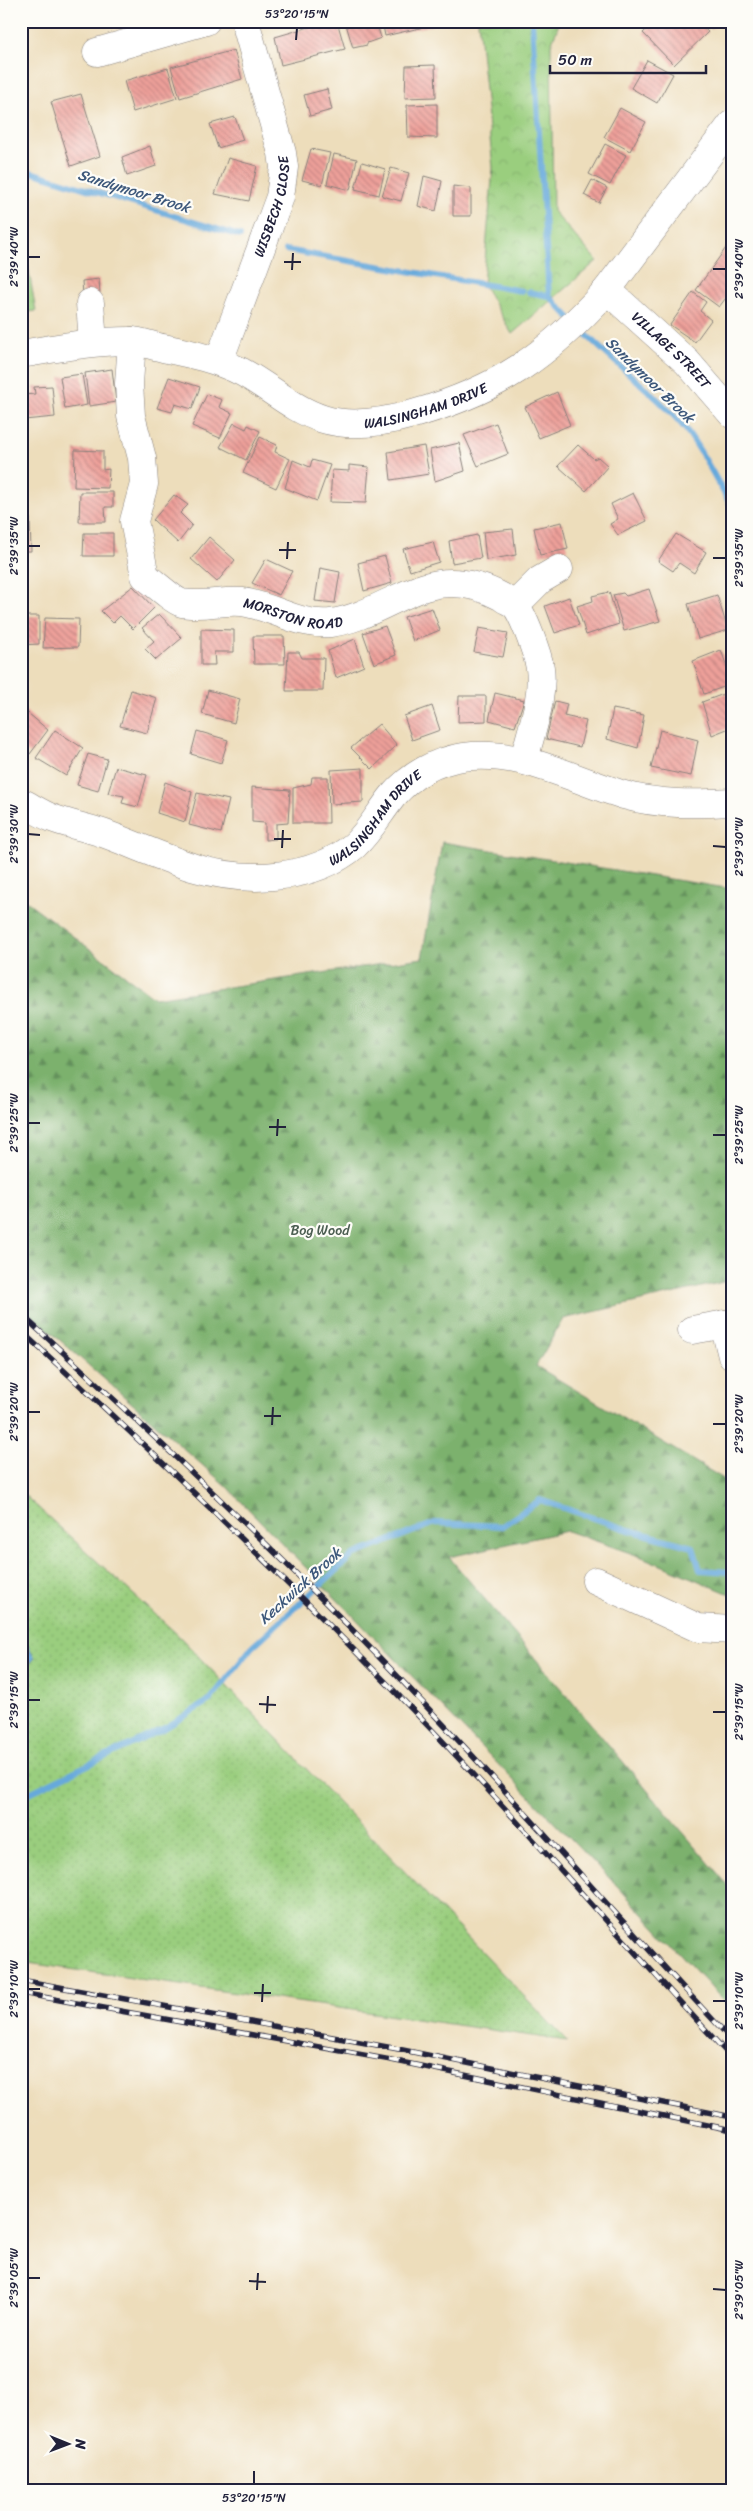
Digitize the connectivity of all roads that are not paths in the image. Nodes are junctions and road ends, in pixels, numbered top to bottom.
1 (206, 21) edge
2 (245, 21) edge
3 (97, 52) dead end
4 (732, 124) edge
5 (607, 290) junction
6 (90, 303) dead end
7 (132, 341) junction
8 (93, 342) junction
9 (21, 354) edge
10 (219, 361) junction
11 (732, 414) edge
12 (559, 569) dead end
13 (515, 605) junction
14 (524, 760) junction
15 (21, 802) edge
16 (732, 802) edge
17 (728, 1324) edge
18 (692, 1330) dead end
19 (732, 1356) edge
20 (596, 1581) dead end
21 (732, 1630) edge

1 - 3 street
2 - 10 street, WISBECH CLOSE
4 - 5 street, WALSINGHAM DRIVE
5 - 10 street, WALSINGHAM DRIVE
5 - 11 street, VILLAGE STREET
6 - 8 street
7 - 8 street, WALSINGHAM DRIVE
7 - 10 street, WALSINGHAM DRIVE
7 - 13 street, MORSTON ROAD
8 - 9 street, WALSINGHAM DRIVE
12 - 13 street
13 - 14 street
14 - 15 street, WALSINGHAM DRIVE
14 - 16 street, WALSINGHAM DRIVE
17 - 18 street
17 - 19 street
20 - 21 street

